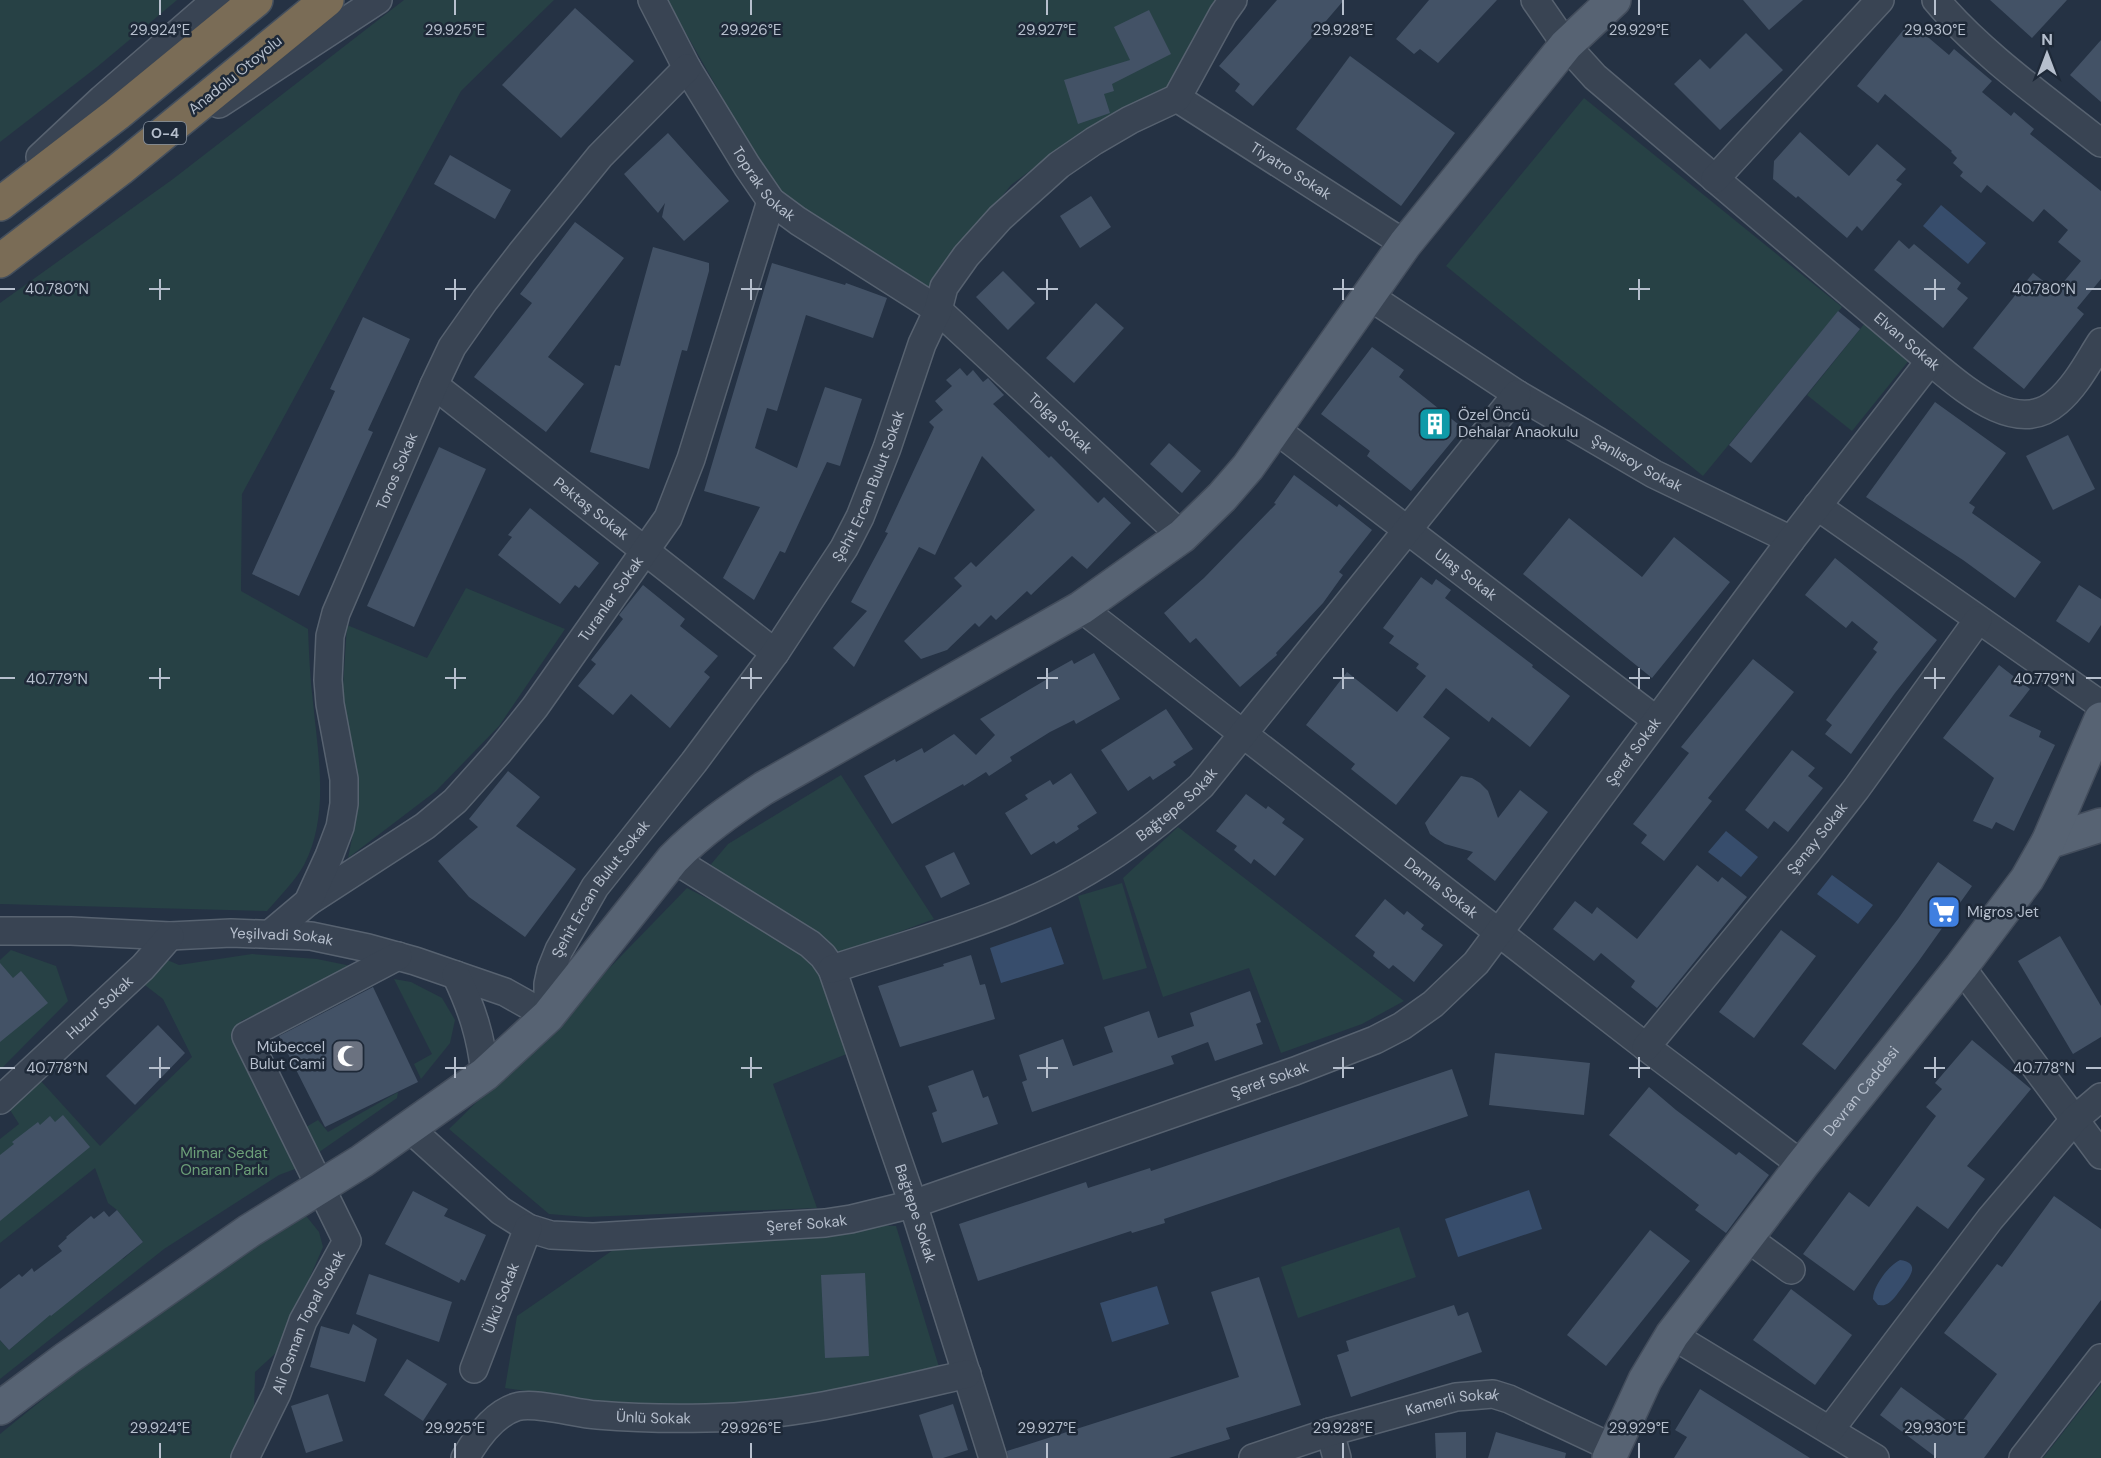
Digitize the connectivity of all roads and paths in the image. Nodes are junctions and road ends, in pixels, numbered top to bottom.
1 (216, 0) edge
2 (256, 0) edge
3 (327, 0) edge
4 (378, 0) edge
5 (652, 0) edge
6 (1233, 0) edge
7 (1535, 0) edge
8 (1614, 0) edge
9 (1880, 0) edge
10 (1936, 0) edge
11 (1566, 45) junction
12 (687, 68) junction
13 (1177, 98) junction
14 (2101, 143) edge
15 (120, 169) junction
16 (1715, 178) junction
17 (0, 194) edge
18 (771, 201) junction
19 (0, 204) edge
20 (1405, 244) junction
21 (0, 261) edge
22 (1369, 296) junction
23 (938, 310) junction
24 (2101, 342) edge
25 (1930, 361) junction
26 (434, 385) junction
27 (1517, 394) junction
28 (1275, 429) junction
29 (1818, 506) junction
30 (1407, 531) junction
31 (1182, 536) junction
32 (1791, 540) junction
33 (645, 553) junction
34 (1081, 608) junction
35 (1978, 620) junction
36 (775, 653) junction
37 (2101, 705) edge
38 (2101, 719) edge
39 (1656, 720) junction
40 (1243, 734) junction
41 (2101, 825) edge
42 (2048, 842) junction
43 (673, 859) junction
44 (308, 902) junction
45 (1, 931) edge
46 (1499, 933) junction
47 (270, 934) junction
48 (170, 936) junction
49 (398, 956) junction
50 (1961, 967) junction
51 (832, 969) junction
52 (456, 975) junction
53 (548, 1016) junction
54 (1646, 1047) junction
55 (485, 1074) junction
56 (2101, 1097) edge
57 (0, 1100) edge
58 (2075, 1119) junction
59 (409, 1128) junction
60 (2101, 1155) edge
61 (1802, 1165) junction
62 (321, 1187) junction
63 (913, 1204) junction
64 (528, 1228) junction
65 (1746, 1237) junction
66 (1791, 1270) dead end
67 (1672, 1335) junction
68 (2101, 1358) edge
69 (474, 1369) dead end
70 (967, 1374) junction
71 (0, 1408) edge
72 (1830, 1430) junction
73 (1330, 1432) junction
74 (1611, 1453) edge
75 (244, 1458) edge
76 (465, 1458) edge
77 (993, 1458) edge
78 (1253, 1458) edge
79 (1337, 1458) edge
80 (1875, 1458) edge
81 (2023, 1458) edge

1 - 17 street
2 - 19 highway
3 - 15 highway, Anadolu Otoyolu / O-4
4 - 15 street
5 - 12 street, Toprak Sokak
6 - 13 street
7 - 11 street, Elvan Sokak
8 - 11 main road
9 - 16 street
10 - 14 street
11 - 16 street, Elvan Sokak
11 - 20 main road
12 - 18 street, Toprak Sokak
12 - 26 street, Toros Sokak
13 - 20 street, Tiyatro Sokak
13 - 23 street, Şehit Ercan Bulut Sokak
15 - 21 highway, Anadolu Otoyolu / O-4
16 - 25 street, Elvan Sokak
18 - 23 street, Toprak Sokak
18 - 33 street, Turanlar Sokak
20 - 22 main road
22 - 27 street, Şanlısoy Sokak
22 - 28 main road
23 - 31 street, Tolga Sokak
23 - 36 street, Şehit Ercan Bulut Sokak
24 - 25 street, Elvan Sokak
25 - 29 street, Şeref Sokak
26 - 33 street, Pektaş Sokak
26 - 44 street, Toros Sokak
27 - 30 street, Bağtepe Sokak
27 - 32 street, Şanlısoy Sokak
28 - 30 street, Ulaş Sokak
28 - 31 main road
29 - 32 street, Şeref Sokak
29 - 35 street
30 - 39 street, Ulaş Sokak
30 - 40 street, Bağtepe Sokak
31 - 34 main road
32 - 39 street, Şeref Sokak
33 - 36 street, Pektaş Sokak
33 - 44 street, Turanlar Sokak
34 - 40 street, Damla Sokak
34 - 43 main road
35 - 37 street
35 - 54 street, Şenay Sokak
36 - 53 street, Şehit Ercan Bulut Sokak
38 - 42 main road, Devran Caddesi
39 - 46 street, Şeref Sokak
40 - 46 street, Damla Sokak
40 - 51 street, Bağtepe Sokak
41 - 42 main road
42 - 50 main road, Devran Caddesi
43 - 51 street, Bağtepe Sokak
43 - 53 main road
44 - 47 street, Toros Sokak
45 - 48 street, Yeşilvadi Sokak
46 - 54 street, Damla Sokak
46 - 63 street, Şeref Sokak
47 - 48 street, Yeşilvadi Sokak
47 - 49 street, Yeşilvadi Sokak
48 - 57 street, Huzur Sokak
49 - 52 street, Yeşilvadi Sokak
49 - 62 street
50 - 58 street
50 - 61 main road, Devran Caddesi
51 - 63 street, Bağtepe Sokak
52 - 53 street, Yeşilvadi Sokak
52 - 55 street
53 - 55 main road
54 - 61 street, Damla Sokak
55 - 59 main road
56 - 58 street
58 - 60 street
58 - 72 street
59 - 62 main road
59 - 64 street, Şeref Sokak
61 - 65 main road, Devran Caddesi
62 - 71 main road
62 - 75 street, Ali Osman Topal Sokak
63 - 64 street, Şeref Sokak
63 - 70 street, Bağtepe Sokak
64 - 69 street, Ülkü Sokak
65 - 66 street
65 - 67 main road, Devran Caddesi
67 - 72 street
67 - 74 main road, Devran Caddesi
68 - 81 street
70 - 76 street, Ünlü Sokak
70 - 77 street, Bağtepe Sokak
72 - 80 street
73 - 74 street, Kamerli Sokak
73 - 78 street, Kamerli Sokak
73 - 79 street

